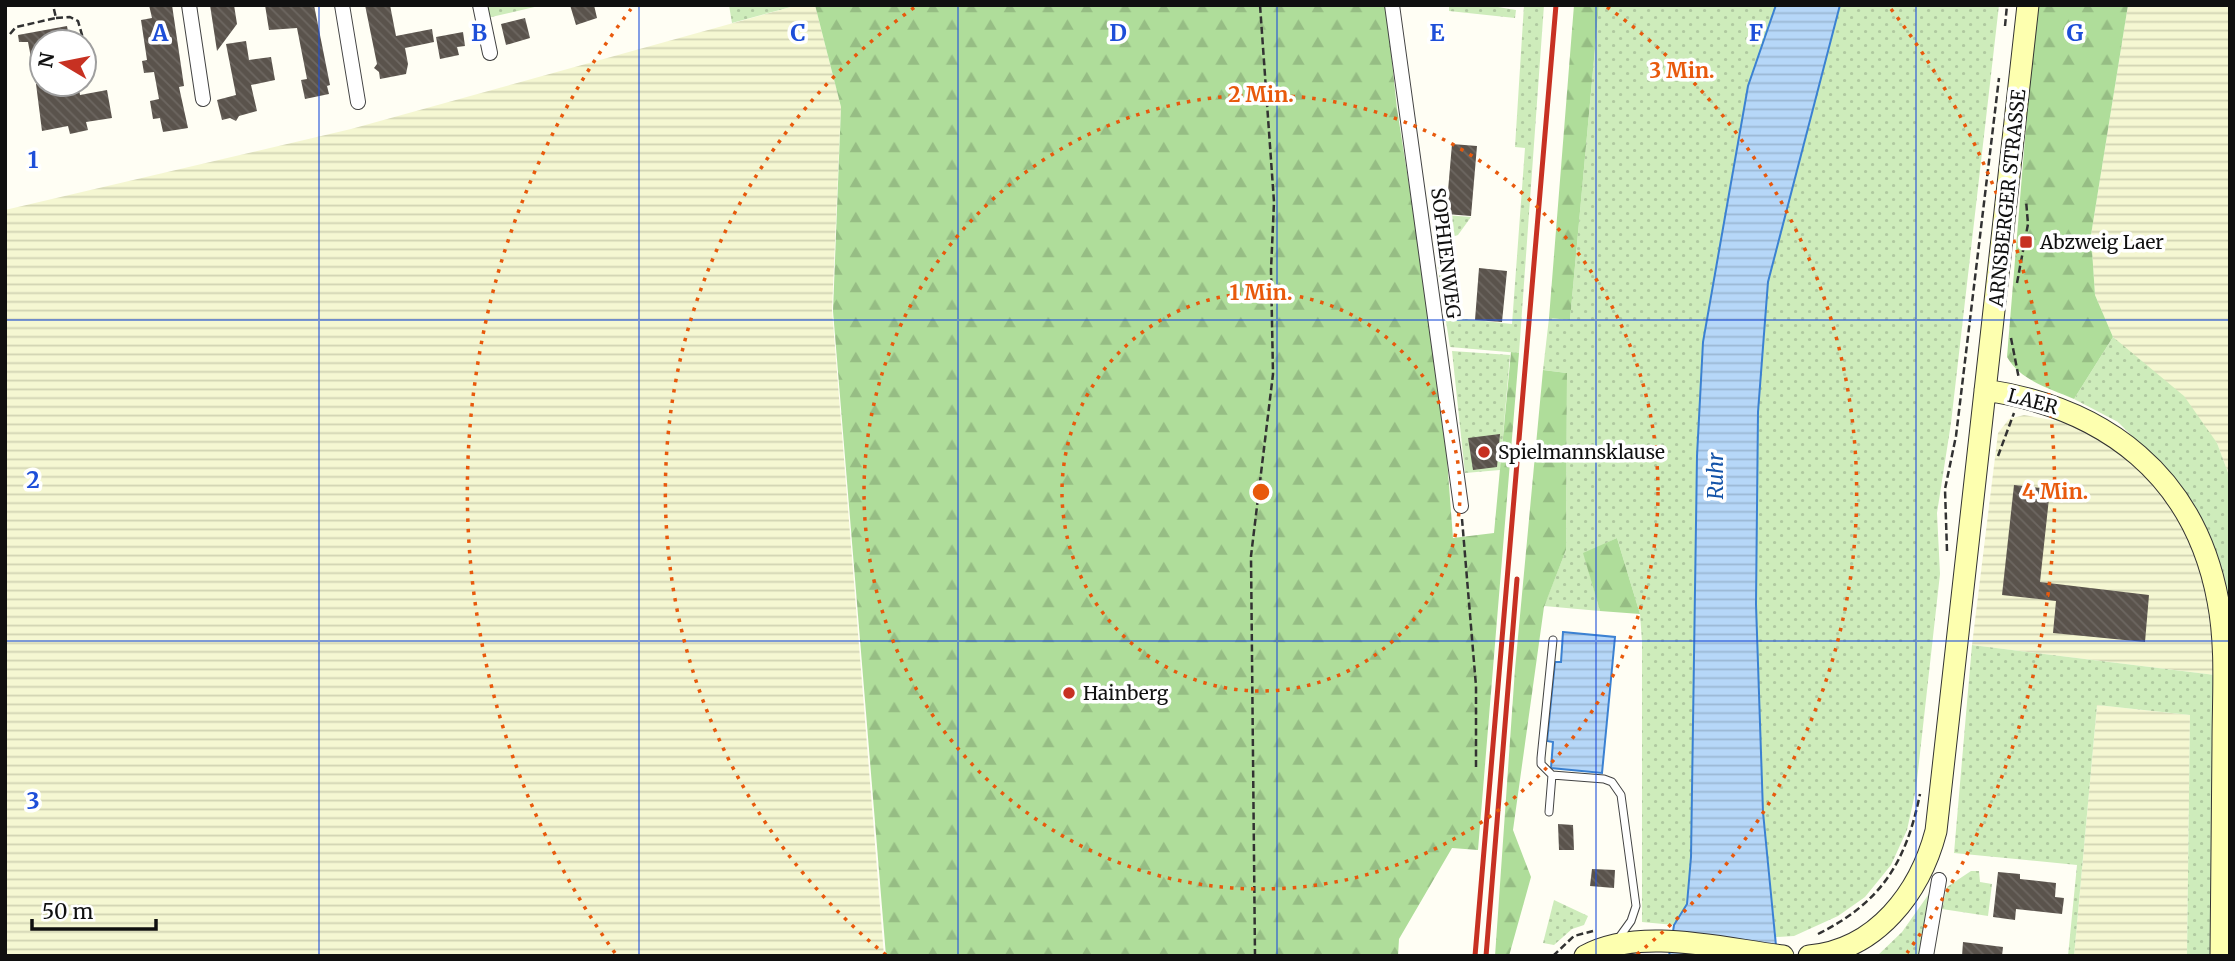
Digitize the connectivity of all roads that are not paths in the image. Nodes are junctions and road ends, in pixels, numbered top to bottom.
1 (188, 5) edge
2 (342, 5) edge
3 (480, 5) edge
4 (1392, 5) edge
5 (2028, 5) edge
6 (490, 53) dead end
7 (204, 99) dead end
8 (358, 102) dead end
9 (1985, 390) junction
10 (1461, 506) road end
11 (1553, 640) dead end
12 (1552, 775) junction
13 (1549, 812) dead end
14 (1939, 880) dead end
15 (1613, 945) junction
16 (1809, 947) edge
17 (1850, 950) edge
18 (1585, 956) edge
19 (1782, 956) edge
20 (1926, 956) edge
21 (2221, 956) edge

1 - 7 street
2 - 8 street
3 - 6 street
4 - 10 street, SOPHIENWEG
5 - 9 main road, ARNSBERGER STRASSE
9 - 17 main road, LAER
9 - 21 main road, LAER
11 - 12 lane
12 - 13 lane
12 - 15 lane
14 - 20 street
15 - 18 main road
15 - 19 main road
16 - 17 main road, LAER

